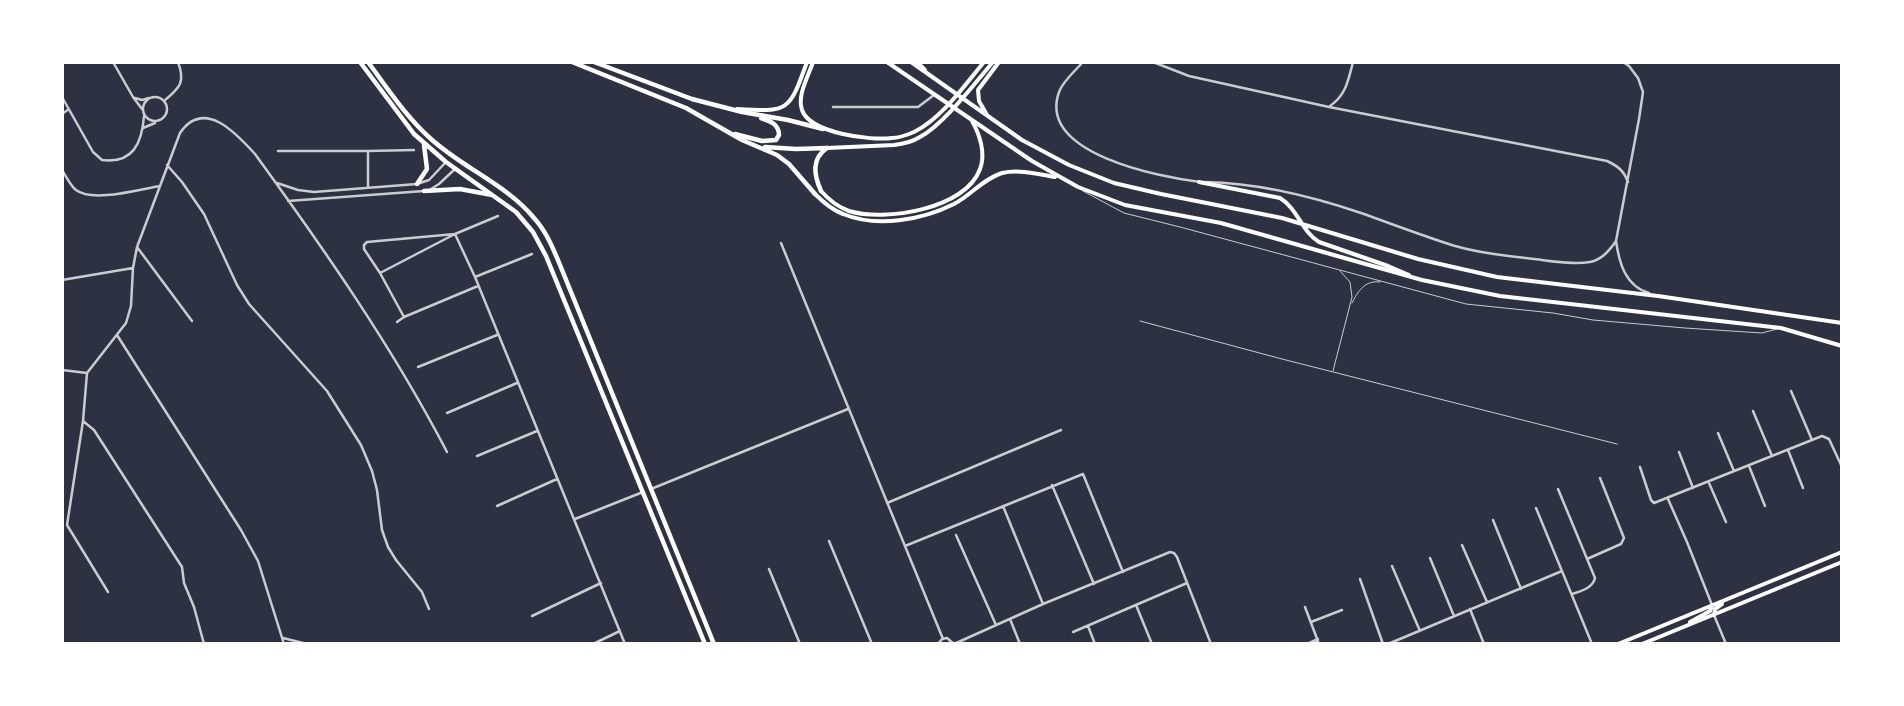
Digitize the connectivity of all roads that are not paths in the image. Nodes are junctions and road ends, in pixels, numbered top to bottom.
1 (113, 62) edge
2 (178, 62) edge
3 (360, 62) edge
4 (368, 62) edge
5 (572, 62) edge
6 (594, 62) edge
7 (807, 62) edge
8 (813, 62) edge
9 (887, 62) edge
10 (912, 62) edge
11 (917, 62) edge
12 (984, 62) edge
13 (993, 62) edge
14 (999, 62) edge
15 (1083, 62) edge
16 (1153, 62) edge
17 (1353, 62) edge
18 (1623, 62) edge
19 (933, 78) junction
20 (934, 94) junction
21 (62, 97) edge
22 (133, 97) junction
23 (151, 98) junction
24 (164, 101) junction
25 (833, 107) dead end
26 (1329, 107) junction
27 (69, 109) junction
28 (142, 109) junction
29 (730, 109) junction
30 (742, 112) junction
31 (62, 114) edge
32 (144, 116) junction
33 (988, 117) junction
34 (971, 119) junction
35 (158, 121) junction
36 (143, 128) junction
37 (722, 129) junction
38 (823, 129) junction
39 (742, 140) junction
40 (424, 144) junction
41 (827, 148) junction
42 (414, 150) dead end
43 (278, 151) dead end
44 (368, 151) junction
45 (446, 162) junction
46 (167, 165) junction
47 (455, 169) junction
48 (62, 170) edge
49 (1059, 178) junction
50 (1200, 182) junction
51 (1628, 182) junction
52 (275, 183) junction
53 (417, 184) junction
54 (160, 186) junction
55 (1078, 187) junction
56 (368, 188) junction
57 (424, 191) junction
58 (821, 191) joint
59 (815, 194) joint
60 (496, 196) junction
61 (288, 201) junction
62 (498, 216) dead end
63 (455, 234) junction
64 (1616, 241) junction
65 (781, 243) dead end
66 (136, 247) junction
67 (532, 254) dead end
68 (133, 268) junction
69 (1339, 271) junction
70 (380, 273) junction
71 (475, 277) junction
72 (62, 280) edge
73 (1422, 280) junction
74 (1387, 283) junction
75 (478, 286) junction
76 (1658, 296) junction
77 (1351, 306) junction
78 (404, 317) junction
79 (1140, 320) dead end
80 (192, 321) dead end
81 (397, 322) dead end
82 (1842, 323) edge
83 (1781, 328) junction
84 (117, 335) junction
85 (497, 335) junction
86 (1842, 346) edge
87 (418, 367) dead end
88 (62, 370) edge
89 (1333, 372) junction
90 (88, 373) junction
91 (517, 383) junction
92 (1791, 391) dead end
93 (848, 409) junction
94 (1753, 411) dead end
95 (447, 413) dead end
96 (82, 421) junction
97 (1061, 430) dead end
98 (537, 432) junction
99 (1718, 432) dead end
100 (1812, 440) junction
101 (1616, 444) dead end
102 (1788, 450) junction
103 (447, 452) dead end
104 (1679, 452) dead end
105 (477, 456) dead end
106 (1772, 456) junction
107 (1749, 466) junction
108 (1640, 467) dead end
109 (1842, 467) edge
110 (1734, 471) junction
111 (1600, 478) dead end
112 (558, 479) junction
113 (1709, 482) junction
114 (1052, 485) junction
115 (1694, 488) junction
116 (1803, 488) dead end
117 (651, 489) junction
118 (1558, 489) dead end
119 (643, 492) junction
120 (1668, 499) junction
121 (886, 503) junction
122 (497, 506) dead end
123 (1002, 506) junction
124 (1765, 506) dead end
125 (1536, 508) dead end
126 (575, 519) junction
127 (1493, 520) dead end
128 (1726, 522) dead end
129 (956, 535) dead end
130 (830, 541) dead end
131 (1462, 545) dead end
132 (905, 546) junction
133 (1842, 552) edge
134 (1430, 558) dead end
135 (1587, 559) junction
136 (1842, 562) edge
137 (1392, 566) dead end
138 (768, 569) dead end
139 (1562, 571) junction
140 (1122, 572) junction
141 (1360, 579) dead end
142 (601, 583) junction
143 (1187, 583) junction
144 (1094, 584) junction
145 (1521, 589) junction
146 (1748, 591) junction
147 (108, 592) dead end
148 (1572, 594) junction
149 (1487, 602) junction
150 (1043, 604) junction
151 (1136, 605) junction
152 (1712, 605) junction
153 (1305, 607) dead end
154 (430, 609) dead end
155 (1470, 609) junction
156 (1342, 610) dead end
157 (1714, 615) junction
158 (532, 616) dead end
159 (1454, 616) junction
160 (1010, 619) junction
161 (1311, 622) junction
162 (996, 625) junction
163 (1687, 625) junction
164 (1088, 626) junction
165 (620, 631) junction
166 (1420, 631) junction
167 (1072, 632) dead end
168 (283, 638) junction
169 (943, 639) junction
170 (1318, 639) junction
171 (1621, 643) edge
172 (204, 644) edge
173 (284, 644) edge
174 (307, 644) edge
175 (593, 644) edge
176 (625, 644) edge
177 (705, 644) edge
178 (714, 644) edge
179 (800, 644) edge
180 (872, 644) edge
181 (938, 644) edge
182 (954, 644) edge
183 (1020, 644) edge
184 (1095, 644) edge
185 (1152, 644) edge
186 (1211, 644) edge
187 (1307, 644) edge
188 (1319, 644) edge
189 (1383, 644) edge
190 (1388, 644) edge
191 (1484, 644) edge
192 (1592, 644) edge
193 (1642, 644) edge
194 (1726, 644) edge

1 - 22 street
2 - 24 street
3 - 40 highway
4 - 117 highway
5 - 37 highway
6 - 29 highway
7 - 29 main road
8 - 38 main road
9 - 20 main road
10 - 19 main road
11 - 19 main road
12 - 38 main road
13 - 41 main road
14 - 33 main road
15 - 50 street
16 - 26 street
17 - 26 street
18 - 51 street
19 - 33 main road
20 - 25 street
20 - 34 main road
21 - 27 street
22 - 23 street
22 - 28 street
23 - 24 street
23 - 28 street
24 - 35 street
26 - 51 street
27 - 31 street
27 - 36 street
28 - 32 street
29 - 30 highway
30 - 37 highway
30 - 38 highway
32 - 35 street
32 - 36 street
33 - 76 main road
34 - 49 main road
34 - 58 main road
35 - 36 street
37 - 39 highway
39 - 41 highway
39 - 59 highway
40 - 45 highway
40 - 53 highway
41 - 58 highway
42 - 44 street
43 - 44 street
44 - 56 street
45 - 47 highway
45 - 53 street
46 - 52 street
46 - 54 street
46 - 154 street
47 - 57 street
47 - 60 highway
48 - 54 street
49 - 55 main road
49 - 59 main road
50 - 64 street
50 - 73 main road
51 - 64 street
52 - 56 street
52 - 61 street
53 - 56 street
54 - 66 street
55 - 69 lane
55 - 73 main road
57 - 60 highway
57 - 61 street
60 - 119 highway
61 - 103 street
62 - 63 street
63 - 70 street
63 - 70 street
63 - 71 street
64 - 76 street
65 - 93 street
66 - 68 street
66 - 80 street
67 - 71 street
68 - 72 street
68 - 84 street
69 - 74 lane
69 - 77 lane
70 - 78 street
71 - 75 street
73 - 83 main road
74 - 77 lane
74 - 83 lane
75 - 78 street
75 - 85 street
76 - 82 main road
77 - 89 lane
78 - 81 street
79 - 89 lane
83 - 86 main road
84 - 90 street
84 - 168 street
85 - 87 street
85 - 91 street
88 - 90 street
89 - 101 lane
90 - 96 street
91 - 95 street
91 - 98 street
92 - 100 street
93 - 117 street
93 - 121 street
94 - 106 street
96 - 147 street
96 - 172 street
97 - 121 street
98 - 105 street
98 - 112 street
99 - 110 street
100 - 102 street
100 - 109 street
102 - 106 street
102 - 116 street
104 - 115 street
106 - 107 street
107 - 110 street
107 - 124 street
108 - 120 street
110 - 113 street
111 - 135 street
112 - 122 street
112 - 126 street
113 - 115 street
113 - 128 street
114 - 123 street
114 - 140 street
114 - 144 street
115 - 120 street
117 - 178 highway
118 - 135 street
119 - 126 street
119 - 177 highway
120 - 152 street
121 - 132 street
123 - 132 street
123 - 150 street
125 - 139 street
126 - 142 street
127 - 145 street
129 - 162 street
130 - 180 street
131 - 149 street
132 - 169 street
133 - 146 main road
134 - 159 street
135 - 148 street
136 - 157 main road
137 - 166 street
138 - 179 street
139 - 145 street
139 - 148 street
140 - 143 street
140 - 144 street
141 - 189 street
142 - 158 street
142 - 165 street
143 - 151 street
143 - 186 street
144 - 150 street
145 - 149 street
146 - 152 main road
146 - 157 main road
148 - 192 street
149 - 155 street
150 - 160 street
151 - 164 street
151 - 185 street
152 - 163 main road
152 - 171 main road
153 - 161 street
155 - 159 street
155 - 191 street
156 - 161 street
157 - 163 main road
157 - 194 street
159 - 166 street
160 - 162 street
160 - 183 street
161 - 170 street
162 - 182 street
163 - 193 main road
164 - 167 street
164 - 184 street
165 - 175 street
165 - 176 street
166 - 190 street
168 - 173 street
168 - 174 street
169 - 181 street
169 - 182 street
170 - 187 street
170 - 188 street

